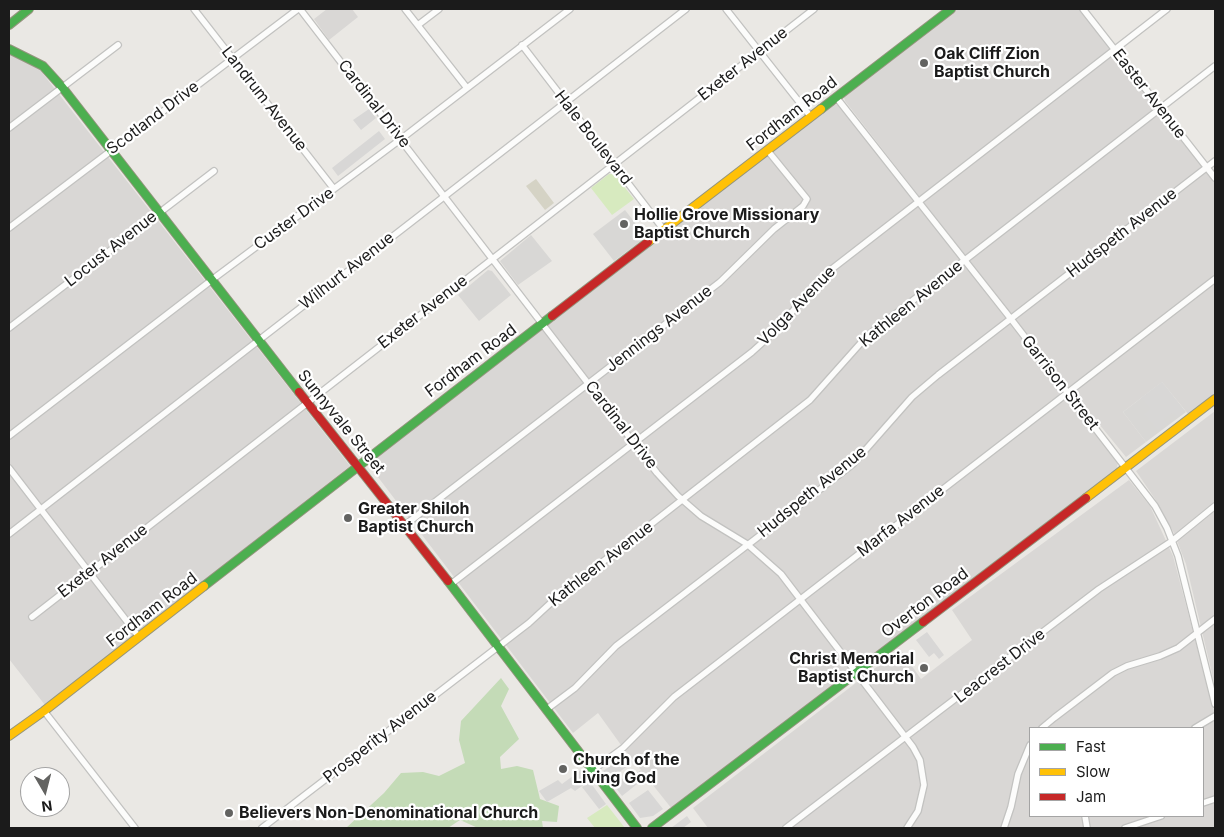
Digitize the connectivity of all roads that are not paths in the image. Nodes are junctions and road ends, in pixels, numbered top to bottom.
1 (30, 9) edge
2 (194, 9) edge
3 (299, 9) edge
4 (405, 9) edge
5 (440, 9) edge
6 (570, 9) edge
7 (686, 9) edge
8 (726, 9) edge
9 (814, 9) edge
10 (951, 9) edge
11 (1083, 9) edge
12 (1167, 9) edge
13 (9, 25) edge
14 (418, 25) junction
15 (118, 45) dead end
16 (522, 45) junction
17 (9, 49) edge
18 (1115, 49) junction
19 (759, 51) junction
20 (233, 59) junction
21 (1215, 66) edge
22 (62, 87) junction
23 (466, 88) junction
24 (836, 97) junction
25 (566, 103) junction
26 (1160, 108) junction
27 (811, 117) junction
28 (9, 128) edge
29 (401, 139) junction
30 (111, 151) junction
31 (768, 151) junction
32 (1215, 161) edge
33 (614, 165) junction
34 (1207, 168) junction
35 (214, 171) dead end
36 (1215, 178) edge
37 (334, 189) junction
38 (444, 196) junction
39 (918, 201) junction
40 (159, 212) junction
41 (9, 228) edge
42 (664, 230) junction
43 (492, 258) junction
44 (964, 260) junction
45 (1215, 279) edge
46 (212, 280) junction
47 (1011, 319) junction
48 (543, 324) junction
49 (9, 328) edge
50 (259, 340) junction
51 (589, 384) junction
52 (1068, 392) junction
53 (1215, 399) edge
54 (307, 403) junction
55 (18, 428) junction
56 (9, 430) edge
57 (9, 436) edge
58 (634, 442) junction
59 (358, 465) junction
60 (1126, 467) junction
61 (9, 468) edge
62 (682, 500) junction
63 (1215, 506) edge
64 (40, 509) junction
65 (405, 525) junction
66 (9, 534) edge
67 (1172, 541) junction
68 (747, 544) junction
69 (88, 572) junction
70 (451, 584) junction
71 (800, 598) junction
72 (32, 616) dead end
73 (1215, 620) edge
74 (1197, 634) junction
75 (139, 637) junction
76 (498, 646) junction
77 (857, 673) junction
78 (1215, 704) edge
79 (547, 709) junction
80 (44, 710) junction
81 (1215, 716) edge
82 (1043, 727) edge
83 (1197, 727) edge
84 (9, 736) edge
85 (906, 738) junction
86 (1029, 747) edge
87 (593, 770) junction
88 (1159, 817) edge
89 (135, 828) edge
90 (262, 828) edge
91 (637, 828) edge
92 (652, 828) edge
93 (786, 828) edge
94 (907, 828) edge
95 (1004, 828) edge
96 (1125, 828) edge

1 - 13 street
2 - 20 street, Landrum Avenue
3 - 20 street, Scotland Drive
3 - 29 street, Cardinal Drive
4 - 14 street
5 - 14 street
6 - 16 street, Custer Drive
7 - 25 street, Wilhurt Avenue
8 - 19 street
9 - 19 street, Exeter Avenue
10 - 24 street, Fordham Road
11 - 18 street, Easter Avenue
12 - 18 street, Volga Avenue
14 - 23 street
15 - 22 street
16 - 23 street, Custer Drive
16 - 25 street, Hale Boulevard
17 - 22 street, Sunnyvale Street
18 - 26 street, Easter Avenue
18 - 39 street, Volga Avenue
19 - 27 street
19 - 33 street, Exeter Avenue
20 - 30 street, Scotland Drive
20 - 37 street, Landrum Avenue
21 - 26 street, Kathleen Avenue
22 - 28 street
22 - 30 street, Sunnyvale Street
23 - 29 street, Custer Drive
24 - 27 street, Fordham Road
24 - 39 street, Garrison Street
25 - 33 street, Hale Boulevard
25 - 38 street, Wilhurt Avenue
26 - 34 street, Easter Avenue
26 - 44 street, Kathleen Avenue
27 - 31 street, Fordham Road
29 - 37 street, Custer Drive
29 - 38 street, Cardinal Drive
30 - 40 street, Sunnyvale Street
30 - 41 street, Scotland Drive
31 - 42 street, Fordham Road
31 - 51 street, Jennings Avenue
32 - 34 street, Hudspeth Avenue
33 - 42 street, Hale Boulevard
33 - 43 street, Exeter Avenue
34 - 36 street, Easter Avenue
34 - 47 street, Hudspeth Avenue
35 - 40 street, Locust Avenue
37 - 46 street, Custer Drive
38 - 43 street, Cardinal Drive
38 - 50 street, Wilhurt Avenue
39 - 44 street, Garrison Street
39 - 58 street, Volga Avenue
40 - 46 street, Sunnyvale Street
40 - 49 street, Locust Avenue
42 - 48 street, Fordham Road
43 - 48 street, Cardinal Drive
43 - 54 street, Exeter Avenue
44 - 47 street, Garrison Street
44 - 62 street, Kathleen Avenue
45 - 52 street, Marfa Avenue
46 - 50 street, Sunnyvale Street
46 - 55 street, Custer Drive
47 - 52 street, Garrison Street
47 - 68 street, Hudspeth Avenue
48 - 51 street, Cardinal Drive
48 - 59 street, Fordham Road
50 - 54 street, Sunnyvale Street
50 - 64 street, Wilhurt Avenue
51 - 58 street, Cardinal Drive
51 - 65 street, Jennings Avenue
52 - 60 street, Garrison Street
52 - 71 street, Marfa Avenue
53 - 60 street, Overton Road
54 - 59 street, Sunnyvale Street
54 - 69 street, Exeter Avenue
55 - 56 street, Custer Drive
55 - 57 street, Custer Drive
58 - 62 street, Cardinal Drive
58 - 70 street, Volga Avenue
59 - 65 street, Sunnyvale Street
59 - 75 street, Fordham Road
60 - 67 street, Garrison Street
60 - 77 street, Overton Road
61 - 64 street
62 - 68 street, Cardinal Drive
62 - 76 street, Kathleen Avenue
63 - 67 street, Leacrest Drive
64 - 66 street, Wilhurt Avenue
64 - 69 street
65 - 70 street, Sunnyvale Street
67 - 74 street, Garrison Street
67 - 85 street, Leacrest Drive
68 - 71 street, Cardinal Drive
68 - 79 street, Hudspeth Avenue
69 - 72 street, Exeter Avenue
69 - 75 street
70 - 76 street, Sunnyvale Street
71 - 77 street, Cardinal Drive
71 - 87 street, Marfa Avenue
73 - 74 street
74 - 78 street, Garrison Street
74 - 82 street
75 - 80 street, Fordham Road
76 - 79 street, Sunnyvale Street
76 - 90 street, Prosperity Avenue
77 - 85 street, Cardinal Drive
77 - 92 street, Overton Road
79 - 87 street, Sunnyvale Street
80 - 84 street, Fordham Road
80 - 89 street
81 - 83 street
85 - 93 street, Leacrest Drive
85 - 94 street, Cardinal Drive
86 - 95 street
87 - 91 street, Sunnyvale Street
88 - 96 street

